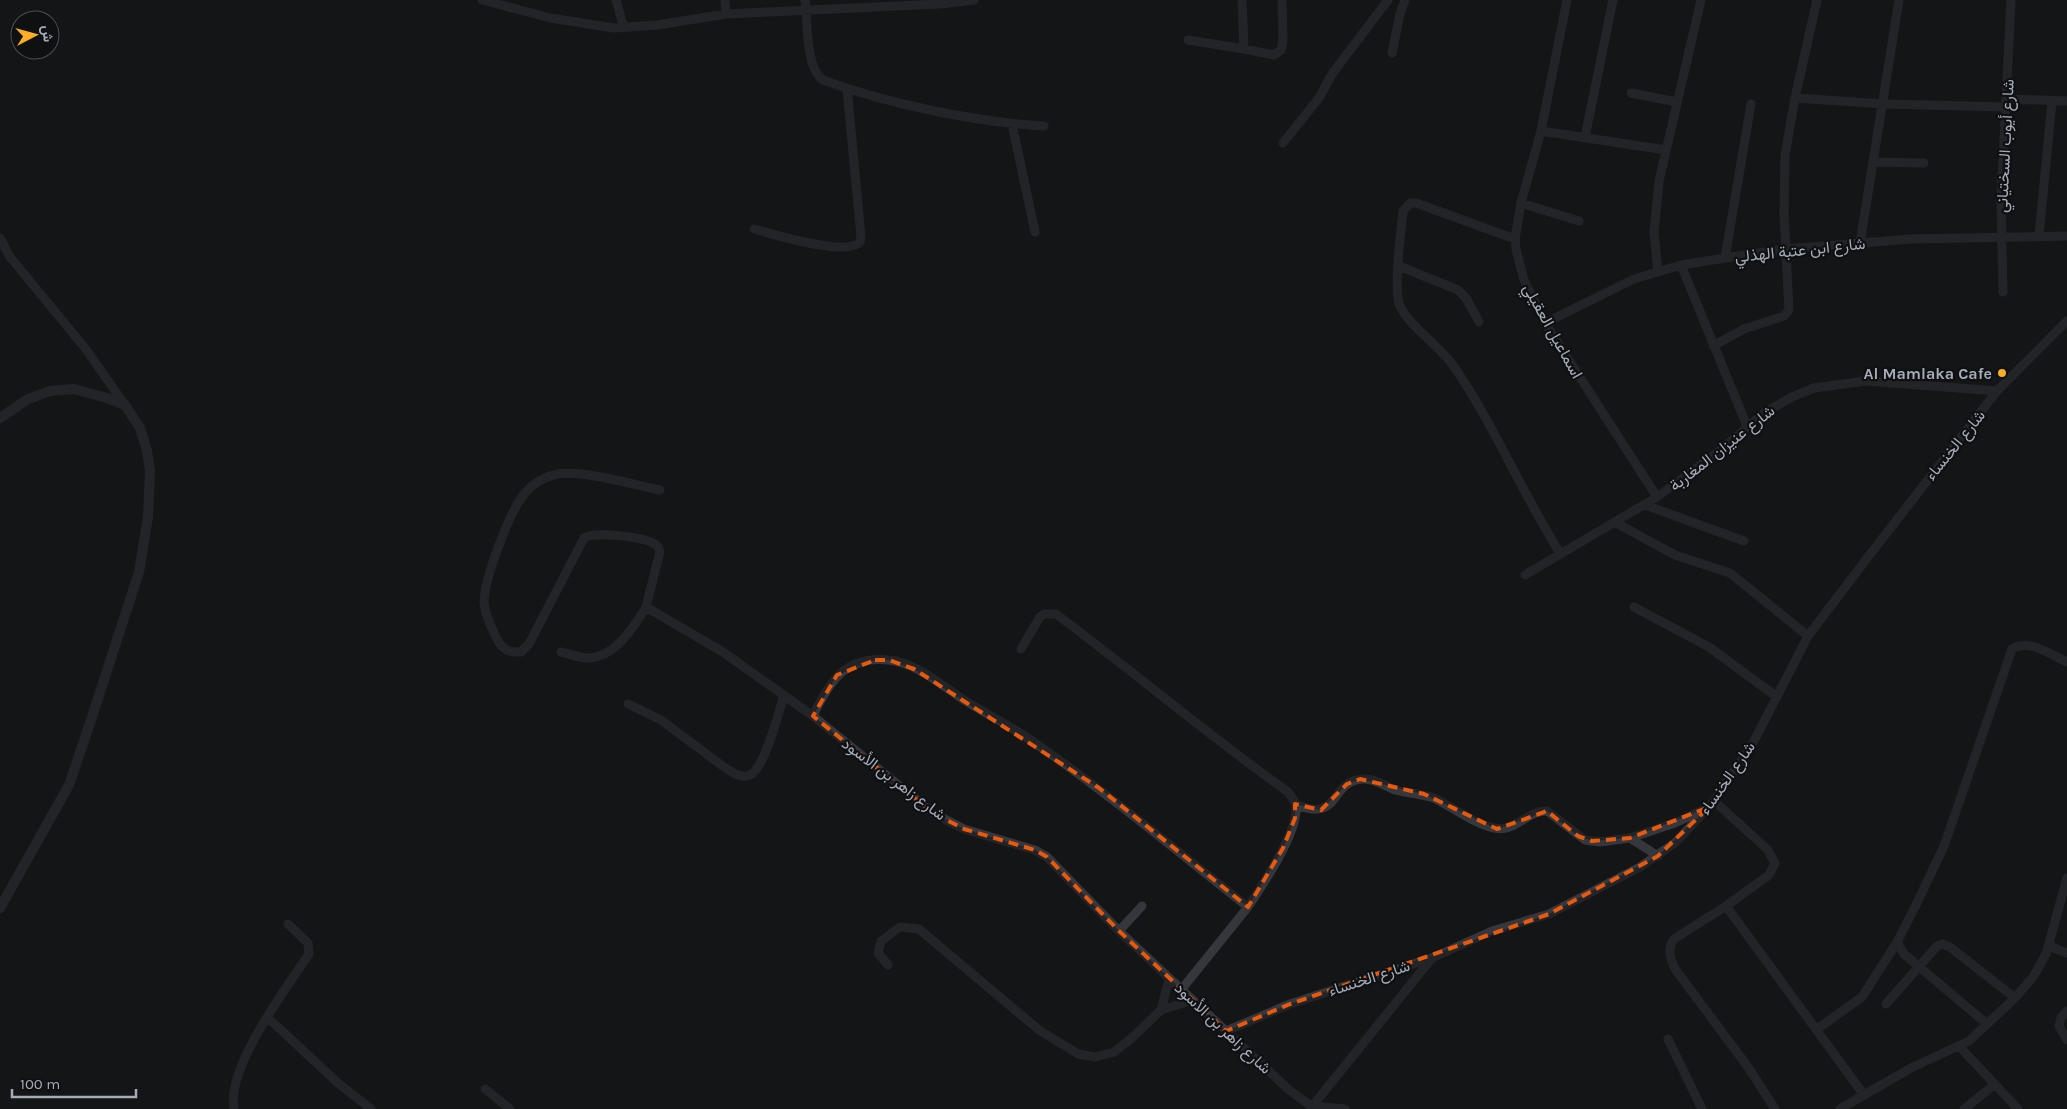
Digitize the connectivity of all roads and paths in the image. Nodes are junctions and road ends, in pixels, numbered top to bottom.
1 (482, 0) edge
2 (616, 0) edge
3 (724, 0) edge
4 (805, 0) edge
5 (974, 0) edge
6 (1242, 0) edge
7 (1282, 0) edge
8 (1388, 0) edge
9 (1405, 0) edge
10 (1568, 0) edge
11 (1613, 0) edge
12 (1701, 0) edge
13 (1817, 0) edge
14 (1899, 0) edge
15 (2011, 0) edge
16 (807, 11) junction
17 (726, 14) junction
18 (624, 28) junction
19 (1188, 40) dead end
20 (1244, 49) junction
21 (1392, 53) dead end
22 (847, 88) junction
23 (1631, 93) dead end
24 (1795, 98) junction
25 (2052, 101) junction
26 (2067, 101) edge
27 (1677, 102) junction
28 (2007, 103) junction
29 (1751, 104) dead end
30 (1884, 104) junction
31 (1012, 124) junction
32 (1044, 126) dead end
33 (1541, 131) junction
34 (1585, 137) junction
35 (1282, 143) dead end
36 (1666, 150) junction
37 (1875, 162) junction
38 (1924, 163) dead end
39 (1521, 204) junction
40 (1580, 222) dead end
41 (754, 230) dead end
42 (1035, 232) dead end
43 (2001, 236) junction
44 (2039, 236) junction
45 (2067, 236) edge
46 (0, 238) edge
47 (1515, 239) junction
48 (1860, 243) junction
49 (1786, 249) junction
50 (1725, 258) junction
51 (1680, 265) junction
52 (1399, 266) junction
53 (1658, 272) junction
54 (2003, 292) dead end
55 (2067, 321) edge
56 (1479, 322) dead end
57 (1545, 323) junction
58 (1713, 346) junction
59 (1997, 392) junction
60 (125, 405) junction
61 (0, 418) edge
62 (1747, 426) junction
63 (660, 490) dead end
64 (1657, 498) junction
65 (1645, 505) junction
66 (1616, 523) junction
67 (1744, 541) dead end
68 (1560, 553) junction
69 (1525, 575) dead end
70 (646, 607) junction
71 (1634, 607) dead end
72 (1808, 636) junction
73 (1021, 649) dead end
74 (561, 652) dead end
75 (2067, 662) edge
76 (784, 695) junction
77 (1777, 698) junction
78 (628, 704) dead end
79 (813, 716) junction
80 (1295, 804) junction
81 (1711, 804) junction
82 (1630, 838) junction
83 (1658, 856) junction
84 (2067, 878) edge
85 (1142, 906) dead end
86 (1726, 906) junction
87 (1248, 907) junction
88 (0, 908) edge
89 (288, 924) dead end
90 (1119, 931) junction
91 (1897, 942) junction
92 (2049, 946) junction
93 (2067, 953) edge
94 (1432, 958) junction
95 (888, 965) dead end
96 (1919, 966) junction
97 (1169, 978) junction
98 (1181, 990) junction
99 (2015, 998) junction
100 (1193, 1000) junction
101 (1886, 1004) dead end
102 (1161, 1010) junction
103 (2067, 1011) edge
104 (267, 1018) junction
105 (1987, 1024) junction
106 (1816, 1030) junction
107 (1226, 1031) junction
108 (1668, 1039) dead end
109 (2067, 1040) edge
110 (1959, 1046) junction
111 (1994, 1085) junction
112 (485, 1089) dead end
113 (1864, 1095) junction
114 (1310, 1108) edge
115 (234, 1109) edge
116 (371, 1109) edge
117 (510, 1109) edge
118 (1345, 1109) edge
119 (1702, 1109) edge
120 (1775, 1109) edge
121 (1840, 1109) edge
122 (1964, 1109) edge
123 (2018, 1109) edge

1 - 18 street
2 - 18 street
3 - 17 street
4 - 16 street
5 - 16 street
6 - 20 street
7 - 20 street
8 - 35 street
9 - 21 street
10 - 33 street, اسماعيل العقيلي
11 - 34 street
12 - 27 street
13 - 24 street
14 - 30 street
15 - 28 street, شارع أيوب السختياني
16 - 17 street
16 - 22 street
17 - 18 street
19 - 20 street
22 - 31 street
22 - 41 street
23 - 27 street
24 - 30 street
24 - 49 street
25 - 26 street
25 - 28 street
25 - 44 street
27 - 36 street
28 - 30 street
28 - 43 street, شارع أيوب السختياني
29 - 50 street
30 - 37 street
31 - 32 street
31 - 42 street
33 - 34 street
33 - 39 street, اسماعيل العقيلي
34 - 36 street
36 - 53 street
37 - 38 street
37 - 48 street
39 - 40 street
39 - 47 street, اسماعيل العقيلي
43 - 44 street, شارع ابن عتبة الهذلي
43 - 48 street, شارع ابن عتبة الهذلي
43 - 54 street, شارع أيوب السختياني
44 - 45 street, شارع ابن عتبة الهذلي
46 - 60 street
47 - 52 street
47 - 57 street, اسماعيل العقيلي
48 - 49 street, شارع ابن عتبة الهذلي
49 - 50 street, شارع ابن عتبة الهذلي
49 - 58 street
50 - 51 street, شارع ابن عتبة الهذلي
51 - 53 street, شارع ابن عتبة الهذلي
51 - 58 street
52 - 56 street
52 - 68 street
53 - 57 street, شارع ابن عتبة الهذلي
55 - 59 street, شارع الخنساء
57 - 64 street, اسماعيل العقيلي
58 - 62 street
59 - 62 street, شارع عنيزان المغاربة
59 - 72 street, شارع الخنساء
60 - 61 street
60 - 88 street
62 - 64 street, شارع عنيزان المغاربة
63 - 70 street
64 - 65 street, شارع عنيزان المغاربة
65 - 66 street, شارع عنيزان المغاربة
65 - 67 street
66 - 68 street, شارع عنيزان المغاربة
66 - 72 street
68 - 69 street, شارع عنيزان المغاربة
70 - 74 street
70 - 76 street, شارع زاهر بن الأسود
71 - 77 street
72 - 77 street, شارع الخنساء
73 - 80 street
75 - 91 street
76 - 78 street
76 - 79 street, شارع زاهر بن الأسود
77 - 81 street, شارع الخنساء
79 - 87 street
79 - 90 street, شارع زاهر بن الأسود
80 - 82 street
80 - 87 street
81 - 82 street
81 - 83 street, شارع الخنساء
81 - 86 street
82 - 83 street
83 - 94 street, شارع الخنساء
84 - 92 street
85 - 90 street
86 - 106 street
86 - 120 street
87 - 98 street
89 - 104 street
90 - 97 street, شارع زاهر بن الأسود
91 - 96 street
91 - 106 street
92 - 93 street
92 - 99 street
94 - 107 street, شارع الخنساء
94 - 114 street
95 - 102 street
96 - 99 street
96 - 101 street
96 - 105 street
97 - 98 street, شارع زاهر بن الأسود
97 - 102 street
98 - 100 street, شارع زاهر بن الأسود
99 - 105 street
100 - 102 street
100 - 107 street, شارع زاهر بن الأسود
103 - 109 street
104 - 115 street
104 - 116 street
105 - 110 street
106 - 113 street
107 - 114 street, شارع زاهر بن الأسود
108 - 119 street
110 - 111 street
110 - 113 street
111 - 122 street
111 - 123 street
112 - 117 street
113 - 121 street
114 - 118 street

